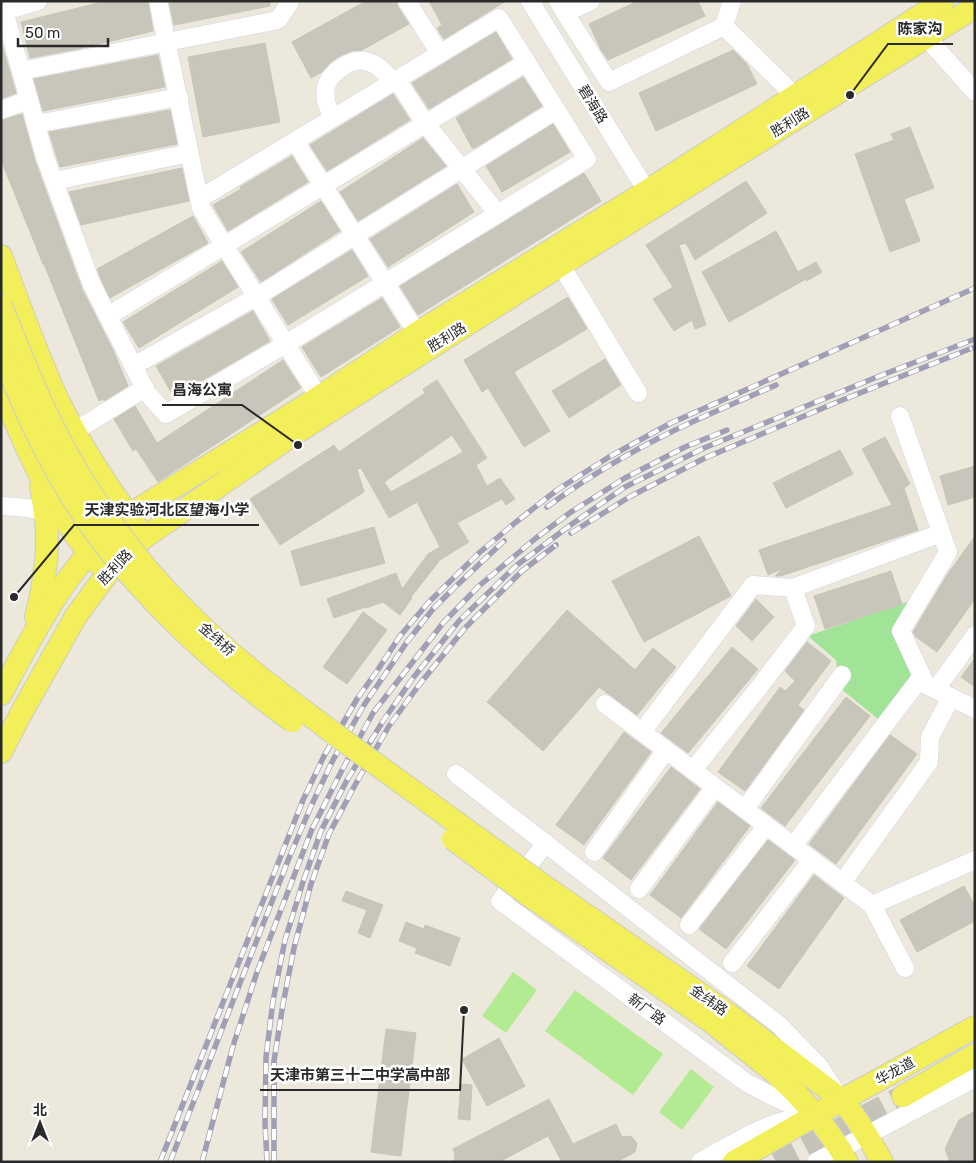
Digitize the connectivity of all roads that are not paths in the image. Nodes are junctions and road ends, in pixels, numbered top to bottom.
1 (38, 1) edge
2 (158, 1) edge
3 (288, 1) edge
4 (407, 1) edge
5 (530, 1) edge
6 (591, 1) edge
7 (732, 1) edge
8 (942, 1) edge
9 (562, 7) edge
10 (975, 7) edge
11 (724, 26) junction
12 (926, 37) junction
13 (167, 42) junction
14 (440, 54) junction
15 (527, 62) junction
16 (21, 71) junction
17 (394, 81) junction
18 (975, 92) edge
19 (795, 96) junction
20 (179, 97) junction
21 (29, 100) junction
22 (1, 110) edge
23 (556, 110) junction
24 (333, 118) junction
25 (425, 123) junction
26 (36, 124) junction
27 (295, 141) junction
28 (190, 153) junction
29 (462, 169) junction
30 (54, 181) junction
31 (323, 185) junction
32 (652, 198) junction
33 (200, 199) junction
34 (498, 214) junction
35 (354, 235) junction
36 (224, 245) junction
37 (1, 256) edge
38 (561, 265) junction
39 (385, 283) junction
40 (256, 297) junction
41 (1, 306) edge
42 (108, 316) junction
43 (417, 333) junction
44 (286, 344) junction
45 (1, 350) edge
46 (134, 366) junction
47 (1, 388) edge
48 (145, 388) junction
49 (638, 393) dead end
50 (319, 397) junction
51 (900, 416) dead end
52 (75, 431) junction
53 (39, 472) junction
54 (1, 506) edge
55 (44, 511) junction
56 (129, 515) junction
57 (72, 531) junction
58 (941, 533) junction
59 (145, 537) junction
60 (88, 553) junction
61 (107, 574) junction
62 (792, 588) junction
63 (975, 635) edge
64 (29, 641) junction
65 (842, 675) dead end
66 (922, 676) junction
67 (944, 693) junction
68 (1, 694) edge
69 (605, 704) dead end
70 (975, 709) edge
71 (642, 732) junction
72 (666, 750) junction
73 (1, 752) edge
74 (692, 770) junction
75 (456, 774) dead end
76 (715, 787) junction
77 (745, 809) junction
78 (766, 826) junction
79 (546, 844) junction
80 (792, 846) junction
81 (594, 852) dead end
82 (812, 860) junction
83 (975, 860) edge
84 (842, 883) junction
85 (532, 887) junction
86 (639, 889) dead end
87 (872, 906) junction
88 (689, 925) dead end
89 (732, 963) dead end
90 (905, 968) dead end
91 (975, 1027) edge
92 (975, 1055) edge
93 (975, 1078) edge
94 (903, 1096) tunnel mouth
95 (842, 1100) junction
96 (816, 1115) junction
97 (867, 1135) junction
98 (843, 1156) edge
99 (700, 1162) edge
100 (734, 1162) edge
101 (816, 1162) edge
102 (882, 1162) edge

1 - 16 street
2 - 13 street
3 - 13 street
4 - 14 street
5 - 32 street, 碧海路
6 - 9 street
7 - 11 street
8 - 19 main road, 胜利路
9 - 11 street
10 - 12 main road, 胜利路
11 - 19 street
12 - 18 street
12 - 32 main road, 胜利路
13 - 16 street
13 - 20 street
14 - 15 street
14 - 17 street
15 - 23 street
15 - 25 street
16 - 21 street
17 - 24 street
17 - 24 street
17 - 25 street
19 - 32 main road, 胜利路
20 - 26 street
20 - 28 street
21 - 22 street
21 - 26 street
23 - 29 street
23 - 34 street
24 - 27 street
25 - 29 street
25 - 31 street
26 - 30 street
27 - 31 street
27 - 33 street
28 - 30 street
28 - 33 street
29 - 34 street
29 - 35 street
30 - 42 street
31 - 35 street
31 - 36 street
32 - 38 main road, 胜利路
32 - 43 main road, 胜利路
33 - 36 street
34 - 39 street
35 - 39 street
35 - 40 street
36 - 40 street
36 - 42 street
37 - 52 main road
38 - 49 street
38 - 59 main road, 胜利路
39 - 43 street
39 - 44 street
40 - 44 street
40 - 46 street
41 - 85 main road, 金纬桥, bridge
42 - 46 street
43 - 50 main road, 胜利路
44 - 48 street
44 - 50 street
45 - 85 main road, 金纬桥, bridge
46 - 48 street
47 - 53 main road
48 - 52 street
50 - 56 main road, 胜利路
51 - 58 street
52 - 56 main road
53 - 55 main road
53 - 57 main road
54 - 55 street
55 - 57 street
55 - 64 main road
56 - 59 main road
56 - 60 main road, 胜利路
57 - 60 main road
58 - 62 street
58 - 66 street
59 - 61 main road, 胜利路
60 - 61 main road
60 - 64 main road, 胜利路
61 - 73 main road, 胜利路
62 - 71 street
62 - 74 street
63 - 67 street
64 - 68 main road, 胜利路
65 - 77 street
66 - 67 street
66 - 80 street
67 - 70 street
67 - 84 street
69 - 71 street
71 - 72 street
72 - 74 street
72 - 81 street
74 - 76 street
75 - 79 street
76 - 77 street
76 - 86 street
77 - 78 street
78 - 80 street
78 - 88 street
79 - 95 street
79 - 96 street, 新广路
80 - 82 street
82 - 84 street
82 - 89 street
83 - 87 street
84 - 87 street
85 - 95 main road, 金纬路
85 - 96 main road, 金纬路
87 - 90 street
91 - 95 main road, 华龙道
92 - 94 main road
93 - 97 street
95 - 96 main road, 华龙道
95 - 97 main road, 金纬路
96 - 98 main road
96 - 99 street
96 - 100 main road, 华龙道
97 - 98 street
97 - 102 main road
98 - 101 street

